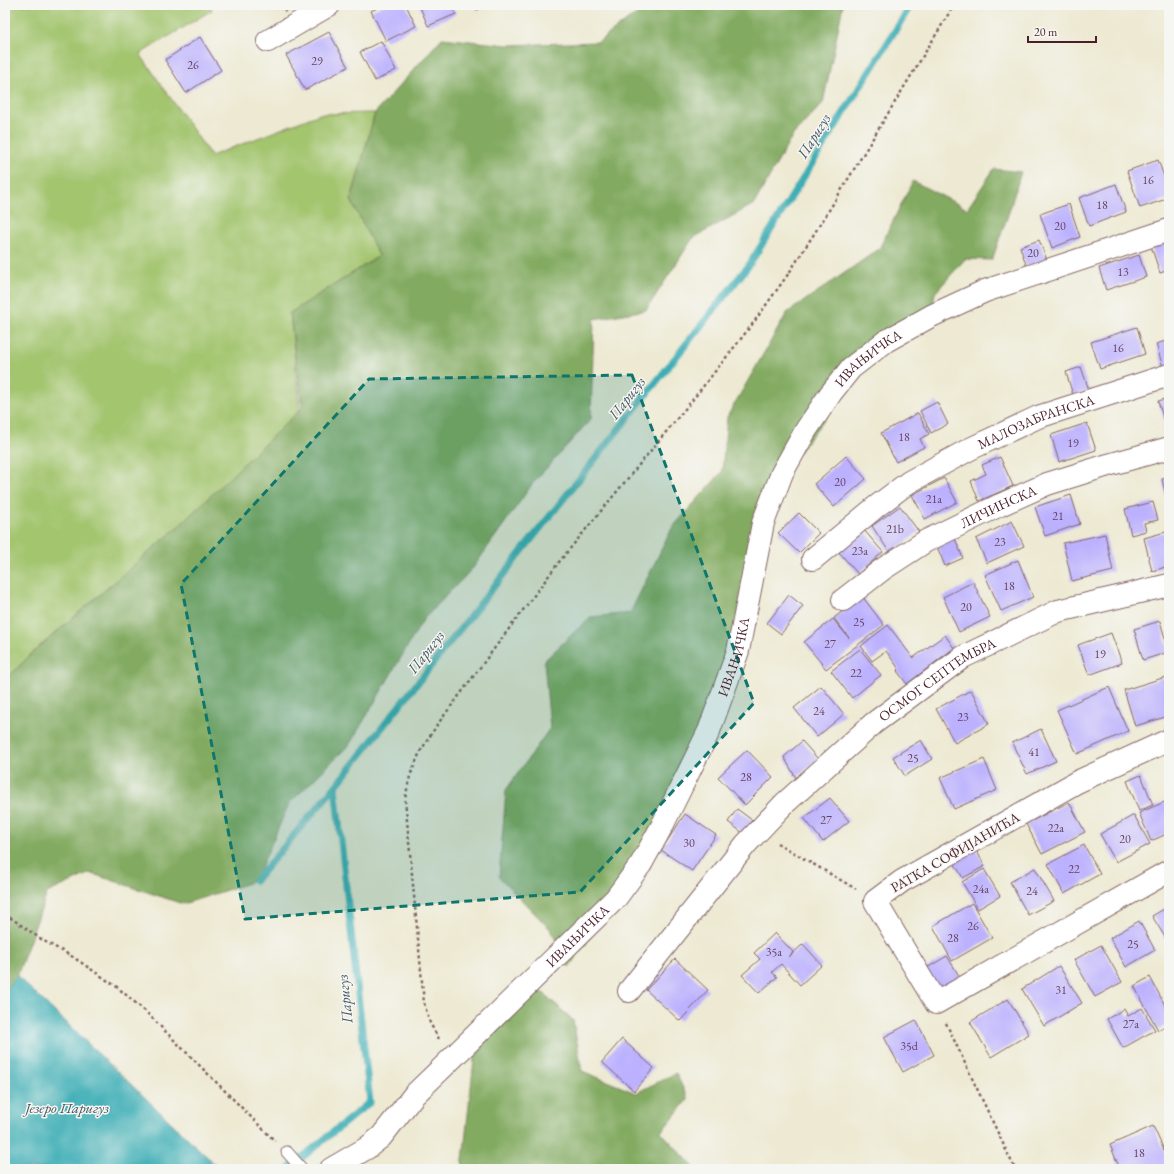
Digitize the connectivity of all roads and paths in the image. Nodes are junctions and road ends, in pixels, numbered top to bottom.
1 (329, 5) edge
2 (954, 5) edge
3 (268, 41) dead end
4 (1169, 230) edge
5 (1169, 375) edge
6 (1169, 448) edge
7 (812, 559) dead end
8 (1169, 585) edge
9 (843, 600) dead end
10 (1169, 740) edge
11 (752, 838) junction
12 (1169, 871) edge
13 (875, 901) junction
14 (5, 914) edge
15 (629, 991) dead end
16 (936, 1003) junction
17 (440, 1069) junction
18 (287, 1152) joint
19 (302, 1169) edge
20 (331, 1169) edge
21 (1015, 1169) edge

1 - 3 street
2 - 17 path
4 - 17 street, ИВАЊИЧКА
5 - 7 street, МАЛОЗАБРАНСКА
6 - 9 street, ЛИЧИНСКА
8 - 11 street, ОСМОГ СЕПТЕМБРА
10 - 13 street, РАТКА СОФИЈАНИЋА
11 - 13 path
11 - 15 street, ОСМОГ СЕПТЕМБРА
12 - 16 street
13 - 16 street, РАТКА СОФИЈАНИЋА
14 - 18 path
16 - 21 path
17 - 20 street, ИВАЊИЧКА
18 - 19 lane

